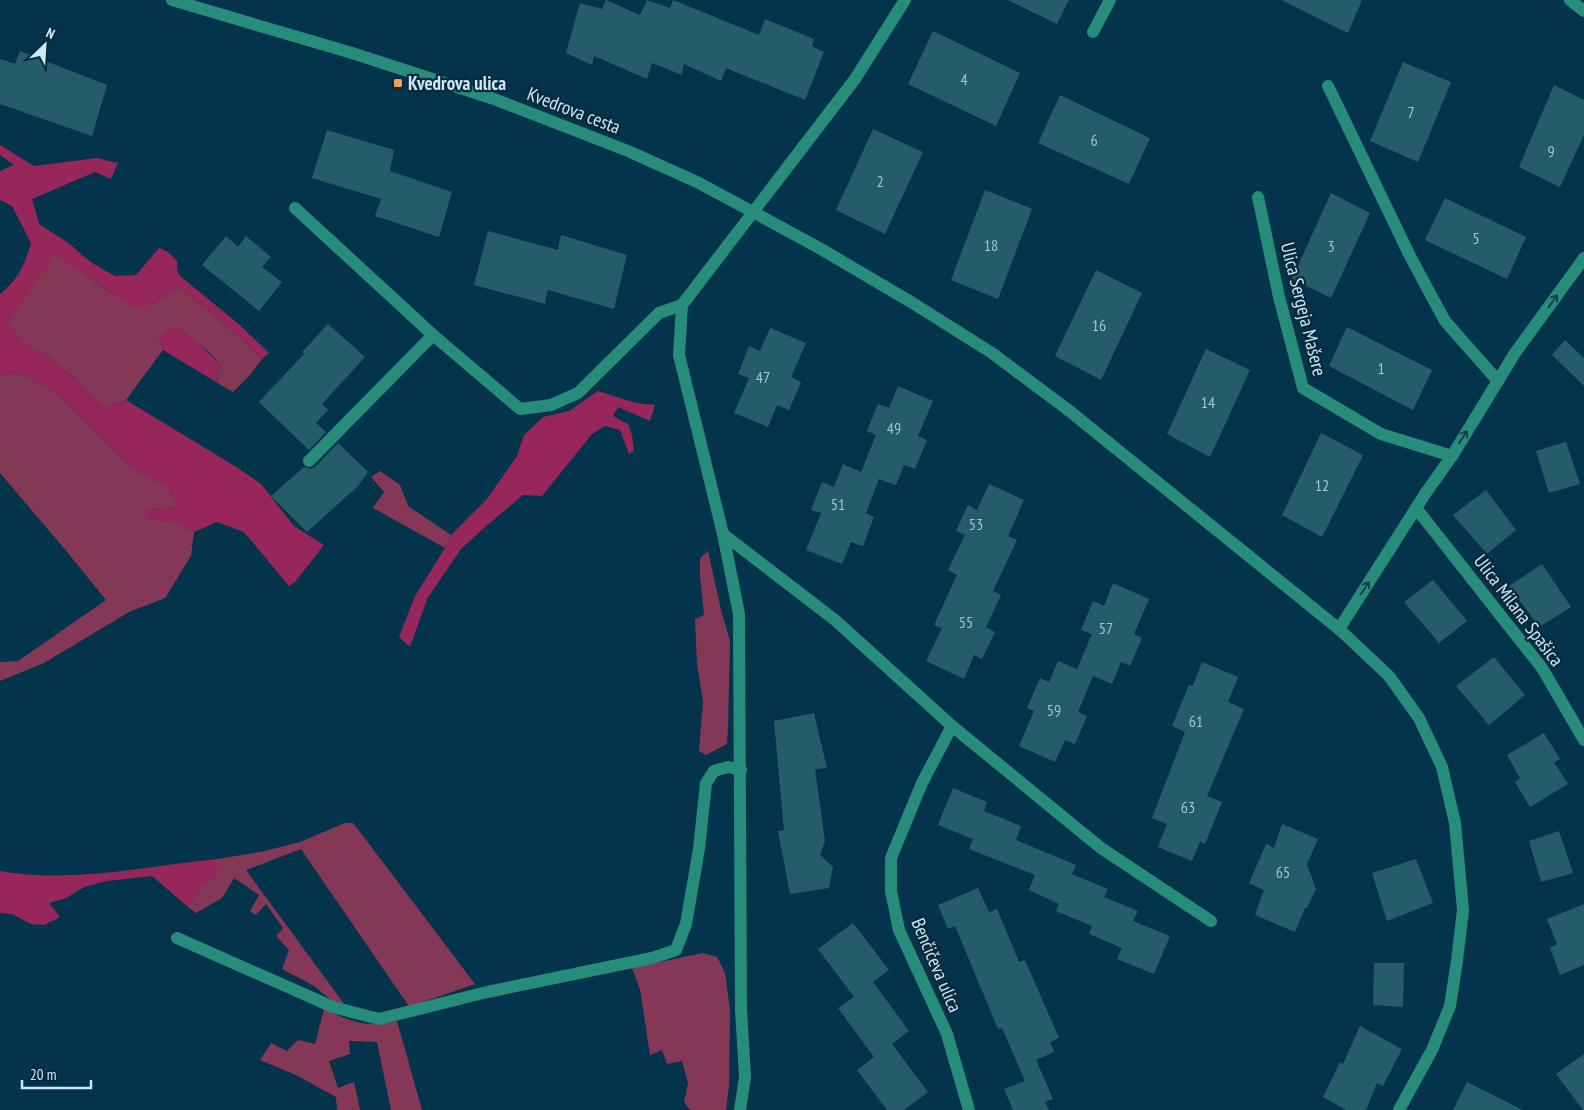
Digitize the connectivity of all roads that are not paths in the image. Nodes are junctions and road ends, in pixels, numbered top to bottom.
1 (172, 0) edge
2 (906, 0) edge
3 (1110, 0) edge
4 (1570, 0) edge
5 (1584, 11) edge
6 (1093, 32) dead end
7 (1328, 86) dead end
8 (1258, 197) dead end
9 (295, 208) dead end
10 (753, 212) junction
11 (1584, 258) edge
12 (682, 305) junction
13 (433, 335) junction
14 (1498, 381) junction
15 (1452, 456) junction
16 (309, 461) dead end
17 (1416, 508) junction
18 (723, 534) junction
19 (1339, 629) junction
20 (952, 726) junction
21 (1584, 740) edge
22 (741, 770) junction
23 (1211, 921) dead end
24 (177, 938) dead end
25 (740, 1110) edge
26 (969, 1110) edge
27 (1399, 1110) edge

1 - 10 street, Kvedrova cesta
2 - 10 street
3 - 6 street
4 - 5 street
7 - 14 street
8 - 15 street, Ulica Sergeja Mašere
9 - 13 street
10 - 12 street
10 - 19 street, Kvedrova cesta
14 -> 11 street
12 - 13 street
12 - 18 street
13 - 16 street
15 -> 14 street
15 - 17 street
19 -> 17 street
17 - 21 street, Ulica Milana Spašica
18 - 20 street
18 - 22 street
19 - 27 street, Kvedrova cesta
20 - 23 street
20 - 26 street, Benčičeva ulica
22 - 24 street
22 - 25 street

